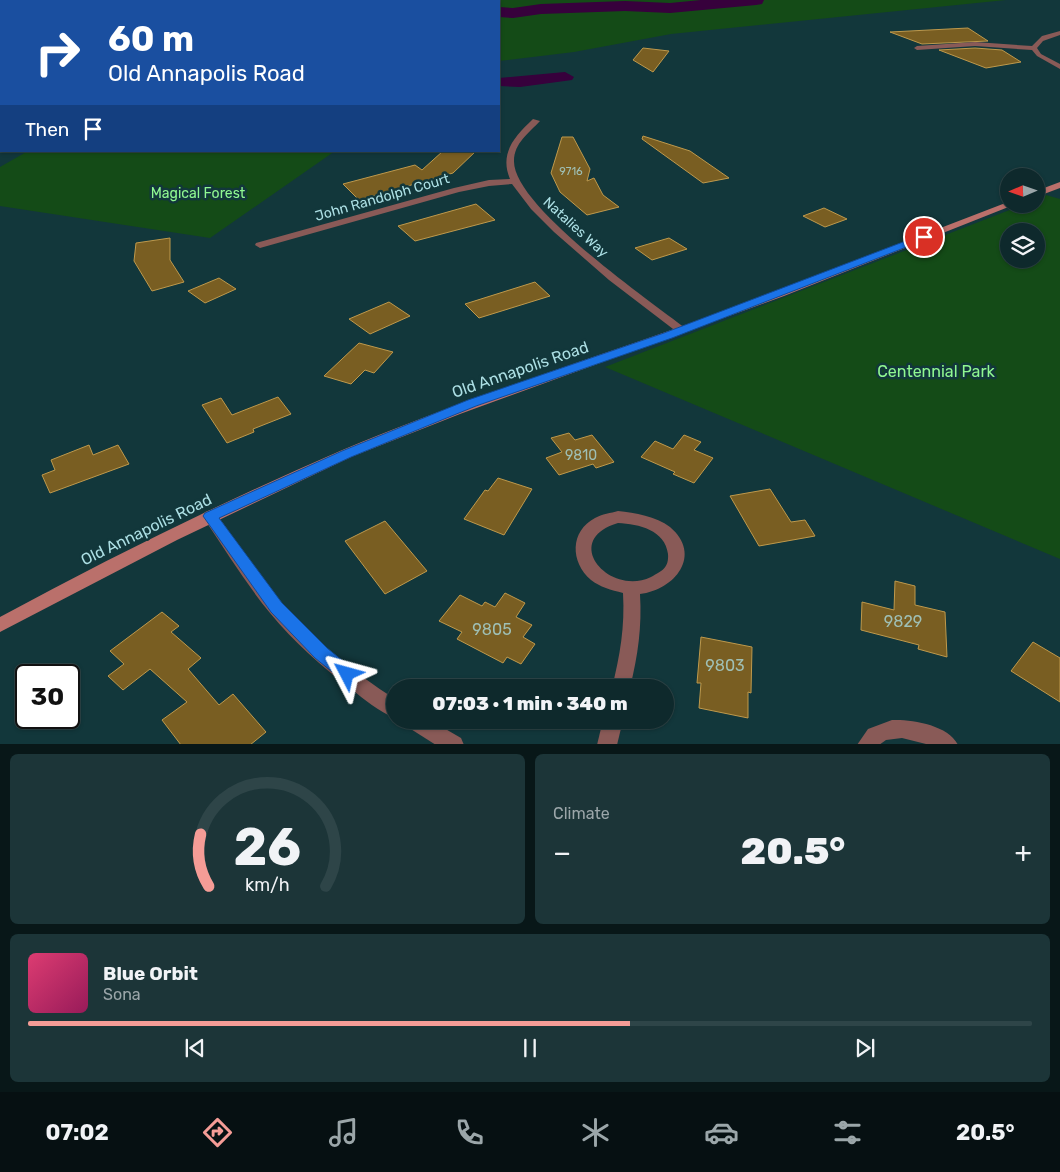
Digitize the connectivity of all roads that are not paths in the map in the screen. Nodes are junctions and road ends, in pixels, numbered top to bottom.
1 (1060, 33) edge
2 (917, 48) dead end
3 (1034, 48) junction
4 (1060, 67) edge
5 (536, 121) dead end
6 (513, 181) junction
7 (1060, 185) edge
8 (1045, 191) edge
9 (1000, 208) edge
10 (260, 245) dead end
11 (681, 330) junction
12 (210, 516) junction
13 (631, 590) junction
14 (0, 625) edge
15 (623, 679) edge
16 (386, 703) edge
17 (428, 729) edge
18 (611, 729) edge
19 (454, 744) edge
20 (607, 744) edge
21 (867, 744) edge
22 (948, 744) edge

1 - 3 street
2 - 3 street
3 - 4 street
5 - 6 street, Natalies Way
6 - 10 street, John Randolph Court
6 - 11 street, Natalies Way
7 - 8 street
9 - 11 street, Old Annapolis Road
11 - 12 street, Old Annapolis Road
12 - 14 street, Old Annapolis Road
12 - 16 street
13 - 13 street
13 - 15 street
17 - 19 street
18 - 20 street
21 - 22 street

